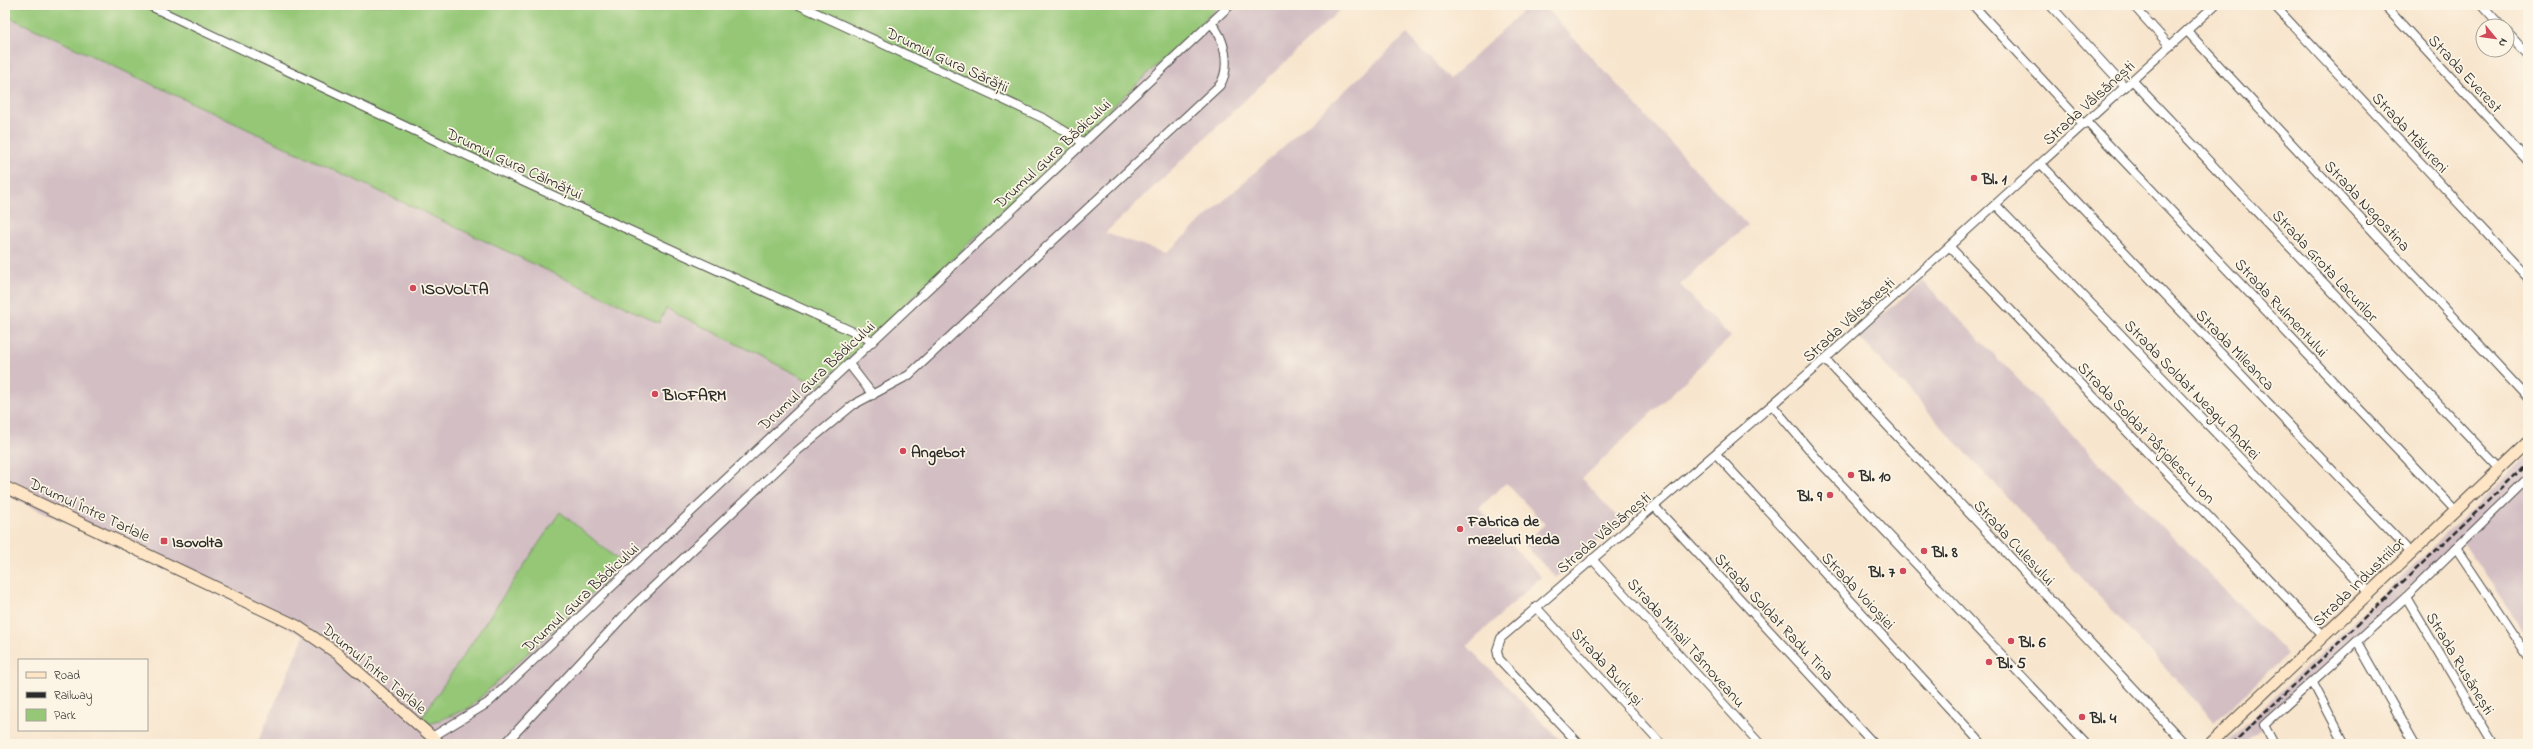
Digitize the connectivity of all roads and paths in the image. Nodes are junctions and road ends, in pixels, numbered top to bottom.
1 (148, 5) edge
2 (799, 5) edge
3 (1230, 5) edge
4 (1973, 5) edge
5 (2050, 5) edge
6 (2133, 5) edge
7 (2215, 5) edge
8 (2274, 5) edge
9 (2384, 5) edge
10 (2482, 5) edge
11 (2494, 18) edge
12 (1211, 23) junction
13 (2186, 31) junction
14 (2515, 41) edge
15 (2170, 46) junction
16 (2528, 55) edge
17 (2133, 81) junction
18 (2125, 87) junction
19 (2086, 124) junction
20 (1084, 143) junction
21 (2528, 161) edge
22 (2041, 164) junction
23 (1996, 204) junction
24 (1950, 247) junction
25 (2528, 278) edge
26 (873, 341) junction
27 (1824, 359) junction
28 (849, 364) junction
29 (873, 395) junction
30 (2528, 398) edge
31 (1772, 405) junction
32 (2528, 442) edge
33 (1716, 454) junction
34 (2500, 469) junction
35 (2528, 478) edge
36 (5, 487) edge
37 (1655, 507) junction
38 (2456, 511) junction
39 (2456, 548) junction
40 (2412, 553) junction
41 (1592, 559) junction
42 (2370, 593) junction
43 (2406, 597) junction
44 (1536, 607) junction
45 (2324, 637) junction
46 (2357, 642) junction
47 (2528, 656) edge
48 (2313, 683) junction
49 (436, 740) edge
50 (505, 744) edge
51 (1579, 744) edge
52 (1661, 744) edge
53 (1760, 744) edge
54 (1874, 744) edge
55 (1982, 744) edge
56 (2086, 744) edge
57 (2185, 744) edge
58 (2210, 744) edge
59 (2274, 744) edge
60 (2345, 744) edge
61 (2415, 744) edge
62 (2493, 744) edge

1 - 26 street, Drumul Gura Călmățui
2 - 20 street, Drumul Gura Sărății
3 - 12 street, Drumul Gura Bădicului
4 - 19 street, Strada Rulmentului
5 - 18 street
6 - 15 street
7 - 13 street, Strada Vâlsănești
8 - 25 street, Strada Mălureni
9 - 21 street, Strada Everest
10 - 11 street
12 - 20 street, Drumul Gura Bădicului
12 - 29 street
13 - 15 street, Strada Vâlsănești
13 - 30 street, Strada Negostina
14 - 16 street
15 - 17 street, Strada Vâlsănești
17 - 18 street, Strada Vâlsănești
17 - 34 street, Strada Grota Lacurilor
18 - 19 street, Strada Vâlsănești
19 - 22 street, Strada Vâlsănești
19 - 38 street, Strada Rulmentului
20 - 26 street, Drumul Gura Bădicului
22 - 23 street, Strada Vâlsănești
22 - 40 street, Strada Mileanca
23 - 24 street, Strada Vâlsănești
23 - 42 street, Strada Soldat Neagu Andrei
24 - 27 street, Strada Vâlsănești
24 - 45 street, Strada Soldat Pârjolescu Ion
26 - 28 street, Drumul Gura Bădicului
27 - 31 street, Strada Vâlsănești
27 - 57 street, Strada Culesului
28 - 29 street
28 - 49 street, Drumul Gura Bădicului
29 - 50 street
31 - 33 street, Strada Vâlsănești
31 - 56 street
32 - 34 main road, Strada Industriilor
33 - 37 street, Strada Vâlsănești
33 - 55 street, Strada Voioșiei
34 - 38 main road, Strada Industriilor
35 - 39 street
36 - 49 main road, Drumul Între Tarlale
37 - 41 street, Strada Vâlsănești
37 - 54 street, Strada Soldat Radu Tina
38 - 40 main road, Strada Industriilor
39 - 43 street
39 - 47 street
40 - 42 main road, Strada Industriilor
41 - 44 street, Strada Vâlsănești
41 - 53 street, Strada Mihail Târnoveanu
42 - 45 main road, Strada Industriilor
43 - 46 street
43 - 62 street, Strada Rusănești
44 - 51 street, Strada Vâlsănești
44 - 52 street, Strada Burluși
45 - 58 main road, Strada Industriilor
46 - 48 street
46 - 61 street
48 - 59 street
48 - 60 street

